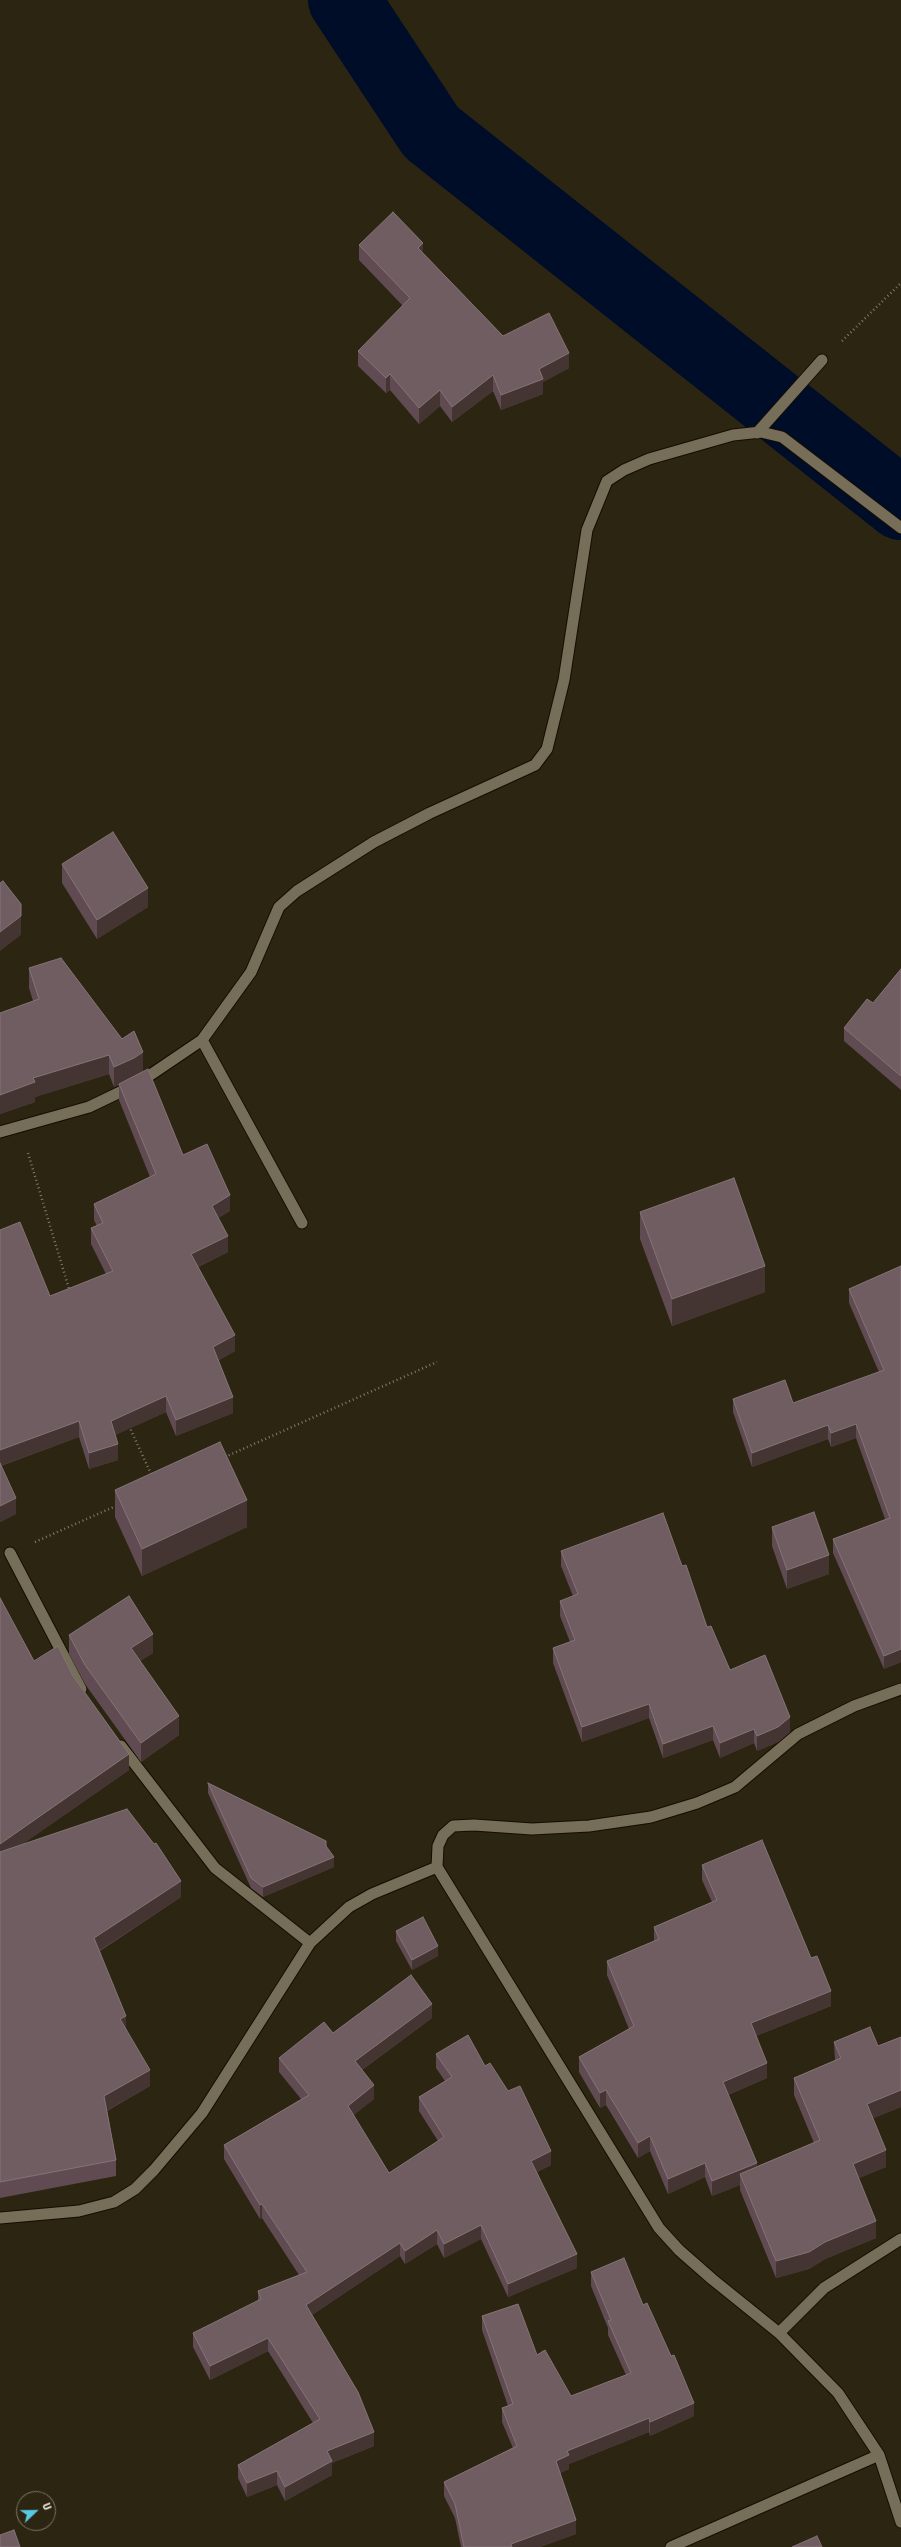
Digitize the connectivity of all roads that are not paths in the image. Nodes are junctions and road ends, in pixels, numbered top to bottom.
1 (822, 360) road end
2 (757, 432) junction
3 (901, 528) edge
4 (202, 1040) junction
5 (0, 1132) edge
6 (302, 1223) dead end
7 (10, 1553) road end
8 (901, 1689) edge
9 (88, 1700) edge
10 (114, 1737) edge
11 (437, 1867) junction
12 (310, 1943) junction
13 (0, 2218) edge
14 (901, 2239) edge
15 (779, 2333) junction
16 (879, 2455) junction
17 (901, 2522) edge
18 (671, 2547) edge

1 - 2 street
2 - 3 street
2 - 4 street
4 - 5 street
4 - 6 street
7 - 9 street
8 - 11 street
10 - 12 street
11 - 12 street
11 - 15 street
12 - 13 street
14 - 15 street
15 - 16 street
16 - 17 street
16 - 18 street

